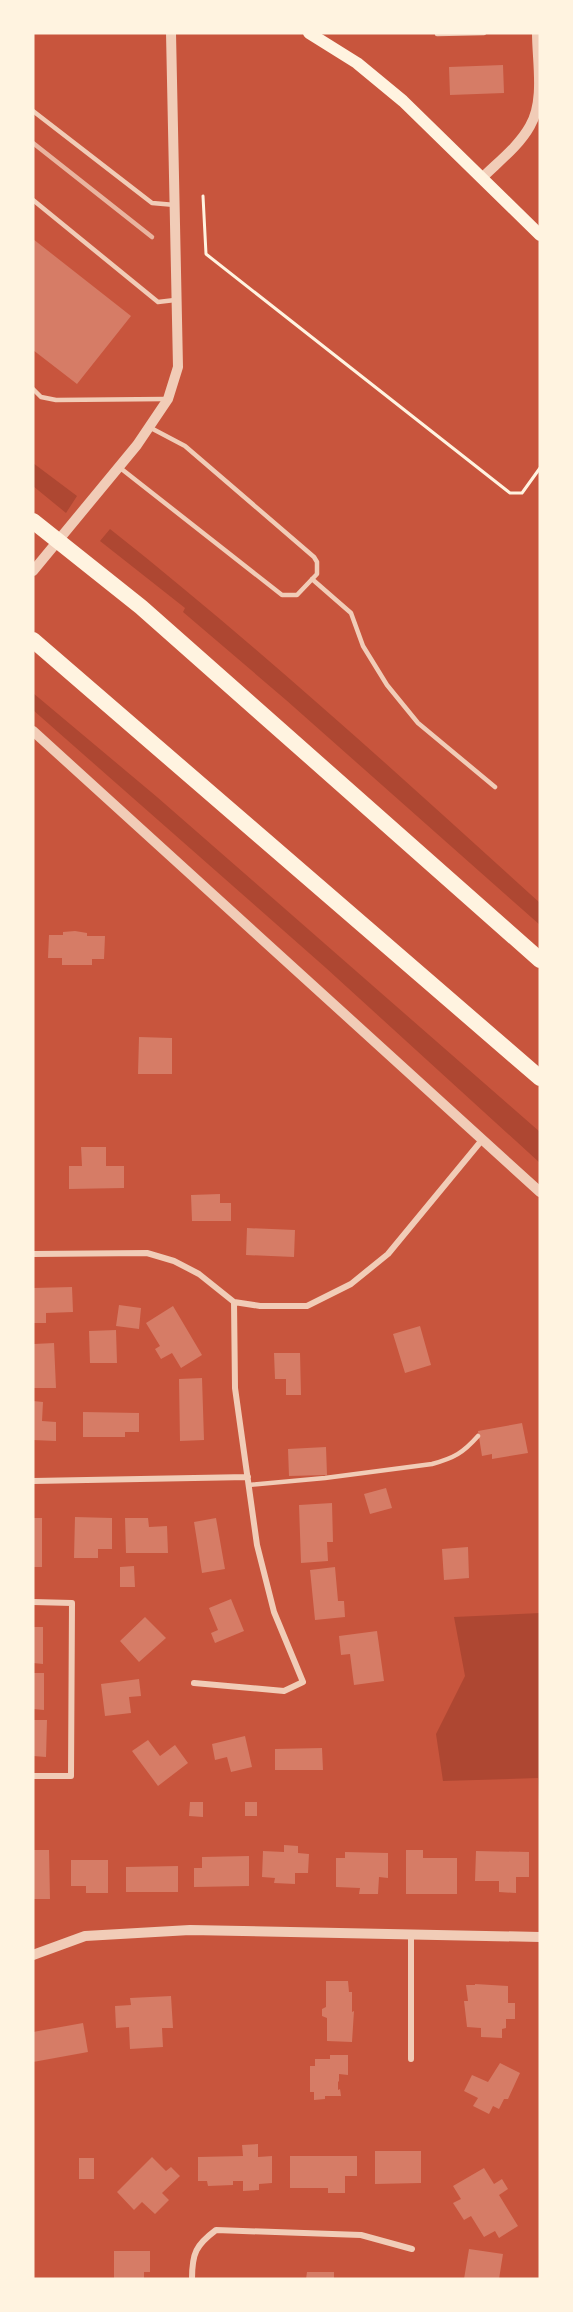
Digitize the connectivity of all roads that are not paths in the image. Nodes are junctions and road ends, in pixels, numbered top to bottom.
1 (171, 33) edge
2 (309, 33) edge
3 (484, 33) edge
4 (537, 33) edge
5 (437, 34) edge
6 (33, 111) edge
7 (482, 177) junction
8 (33, 200) edge
9 (175, 205) junction
10 (540, 235) edge
11 (175, 300) junction
12 (33, 388) edge
13 (168, 399) junction
14 (149, 427) junction
15 (119, 467) junction
16 (33, 521) edge
17 (33, 571) edge
18 (312, 579) junction
19 (33, 640) edge
20 (33, 731) edge
21 (495, 787) dead end
22 (540, 960) edge
23 (540, 1078) edge
24 (482, 1140) junction
25 (540, 1192) edge
26 (33, 1254) edge
27 (234, 1302) junction
28 (478, 1436) dead end
29 (248, 1477) junction
30 (33, 1481) edge
31 (249, 1485) junction
32 (33, 1602) edge
33 (194, 1683) dead end
34 (33, 1776) edge
35 (411, 1935) junction
36 (539, 1937) edge
37 (33, 1955) edge
38 (411, 2059) dead end
39 (412, 2249) dead end
40 (192, 2279) edge

1 - 9 street
2 - 7 main road
3 - 5 lane
4 - 7 street
6 - 9 lane
7 - 10 main road
8 - 11 lane
9 - 11 street
11 - 13 street
12 - 13 lane
13 - 14 street
14 - 15 street
14 - 18 lane
15 - 17 street
15 - 18 lane
16 - 22 highway
18 - 21 lane
19 - 23 highway
20 - 24 street
24 - 25 street
24 - 27 street
26 - 27 street
27 - 29 street
28 - 31 lane
29 - 30 street
29 - 31 street
31 - 33 street
32 - 34 street
35 - 36 street
35 - 37 street
35 - 38 street
39 - 40 street

